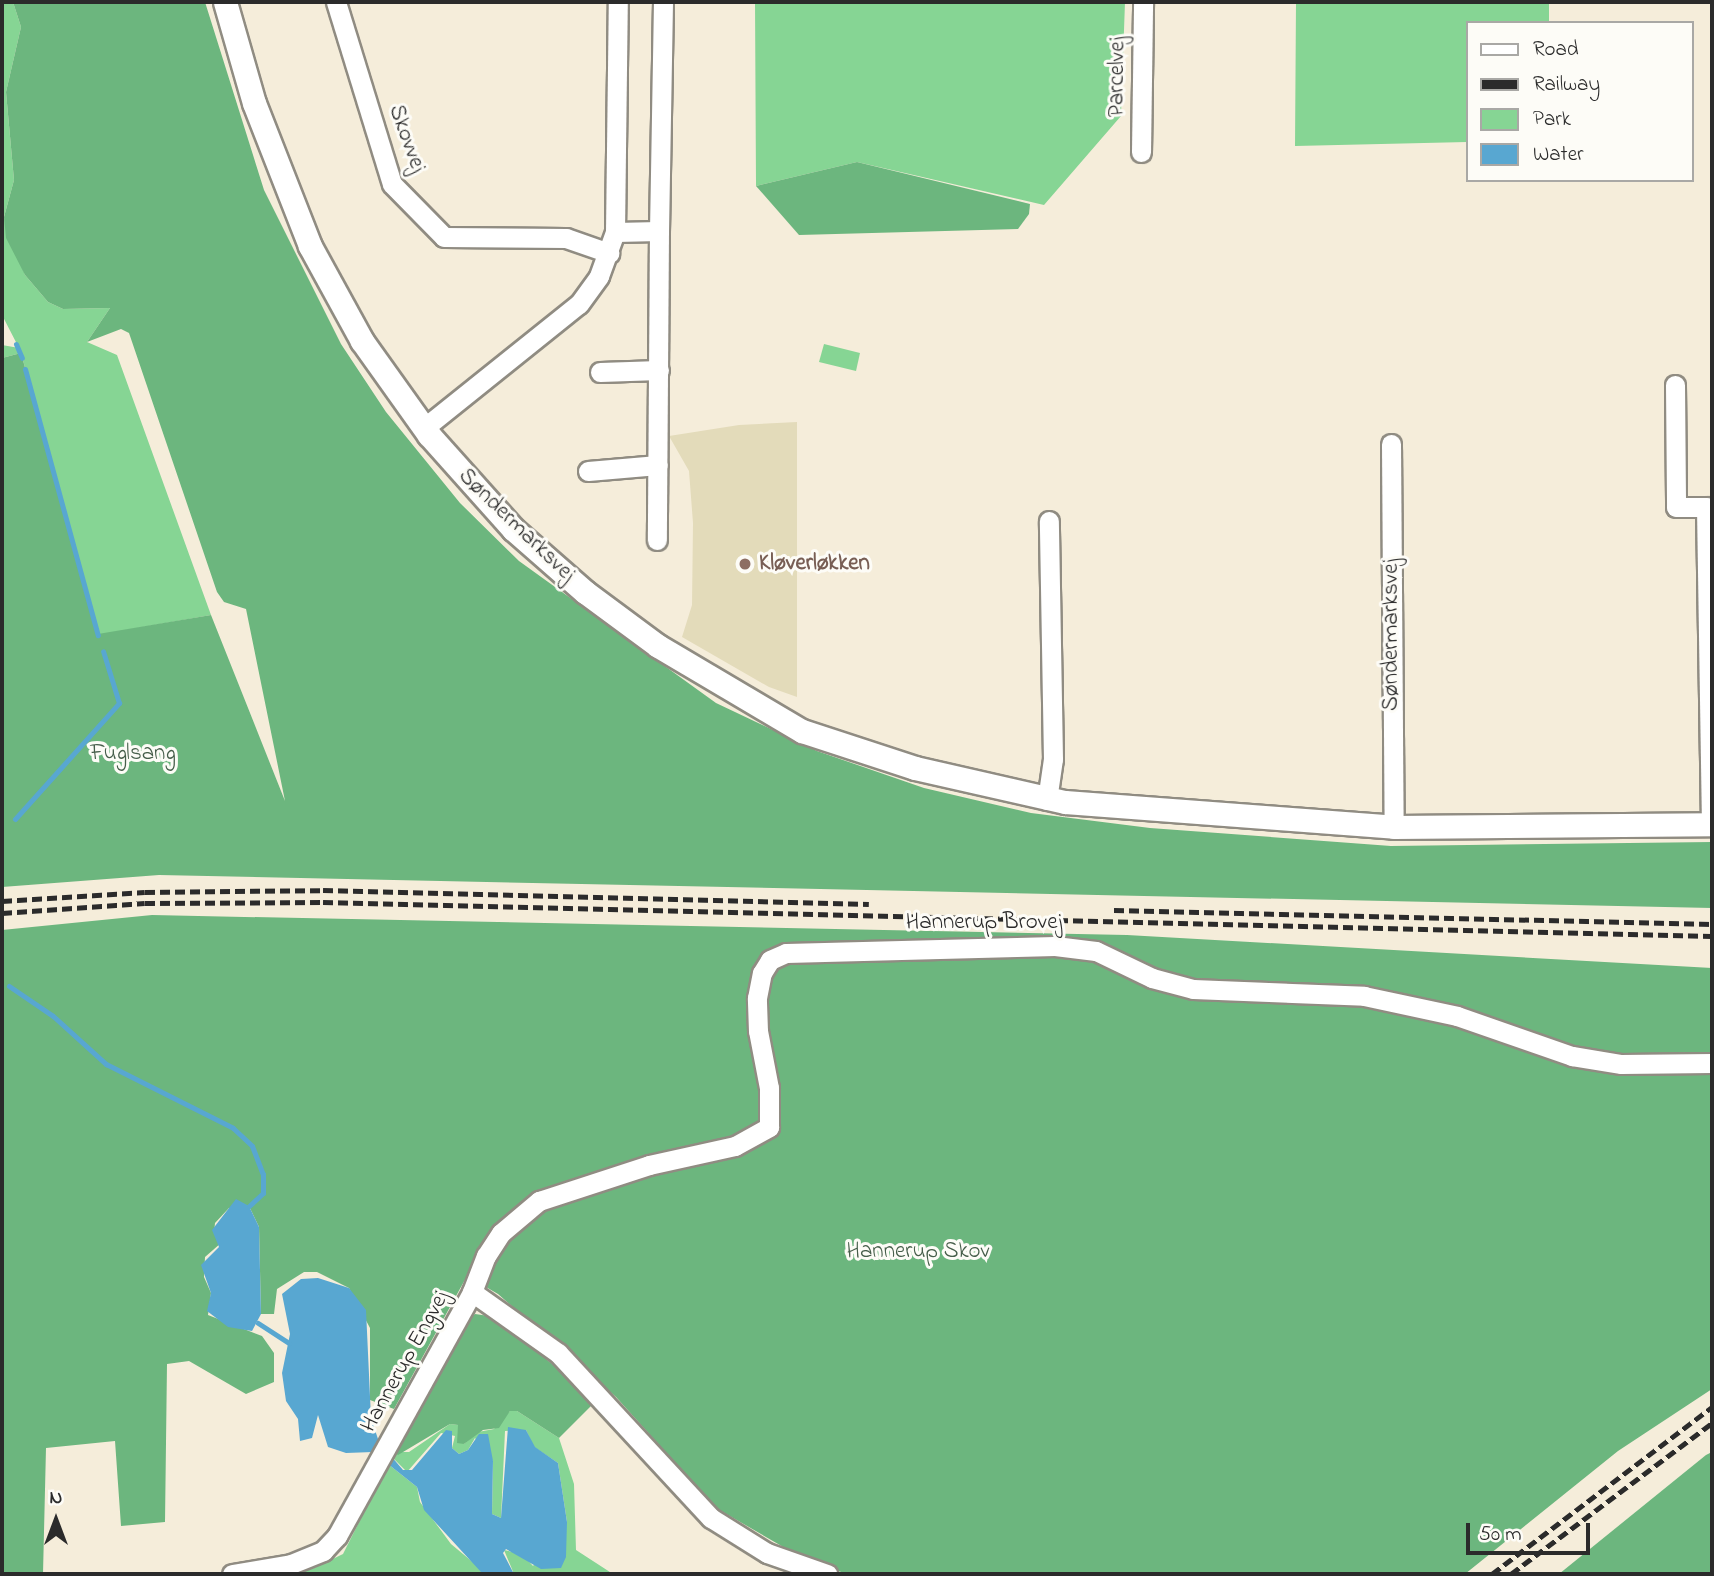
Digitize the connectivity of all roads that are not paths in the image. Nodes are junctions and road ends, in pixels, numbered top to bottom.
1 (225, 2) edge
2 (336, 2) edge
3 (618, 2) edge
4 (663, 2) edge
5 (1143, 2) edge
6 (1141, 152) dead end
7 (660, 231) junction
8 (615, 232) junction
9 (609, 253) junction
10 (659, 370) junction
11 (600, 372) dead end
12 (1675, 385) dead end
13 (424, 428) junction
14 (1391, 444) dead end
15 (658, 465) junction
16 (588, 471) dead end
17 (1049, 521) dead end
18 (657, 540) dead end
19 (1047, 800) junction
20 (1712, 824) edge
21 (1394, 827) junction
22 (1712, 1063) edge
23 (472, 1292) junction
24 (232, 1574) edge
25 (827, 1574) edge

1 - 13 street, Søndermarksvej
2 - 9 street, Skovvej
3 - 8 street
4 - 7 street
5 - 6 street, Parcelvej
7 - 8 street
7 - 10 street
8 - 9 street
9 - 13 street
10 - 11 street
10 - 15 street
12 - 20 street, Søndermarksvej
13 - 19 street, Søndermarksvej
14 - 21 street, Søndermarksvej
15 - 16 street
15 - 18 street
17 - 19 street
19 - 21 street, Søndermarksvej
20 - 21 street, Søndermarksvej
22 - 23 street, Hannerup Brovej
23 - 24 street, Hannerup Engvej
23 - 25 street, Hannerup Engvej

